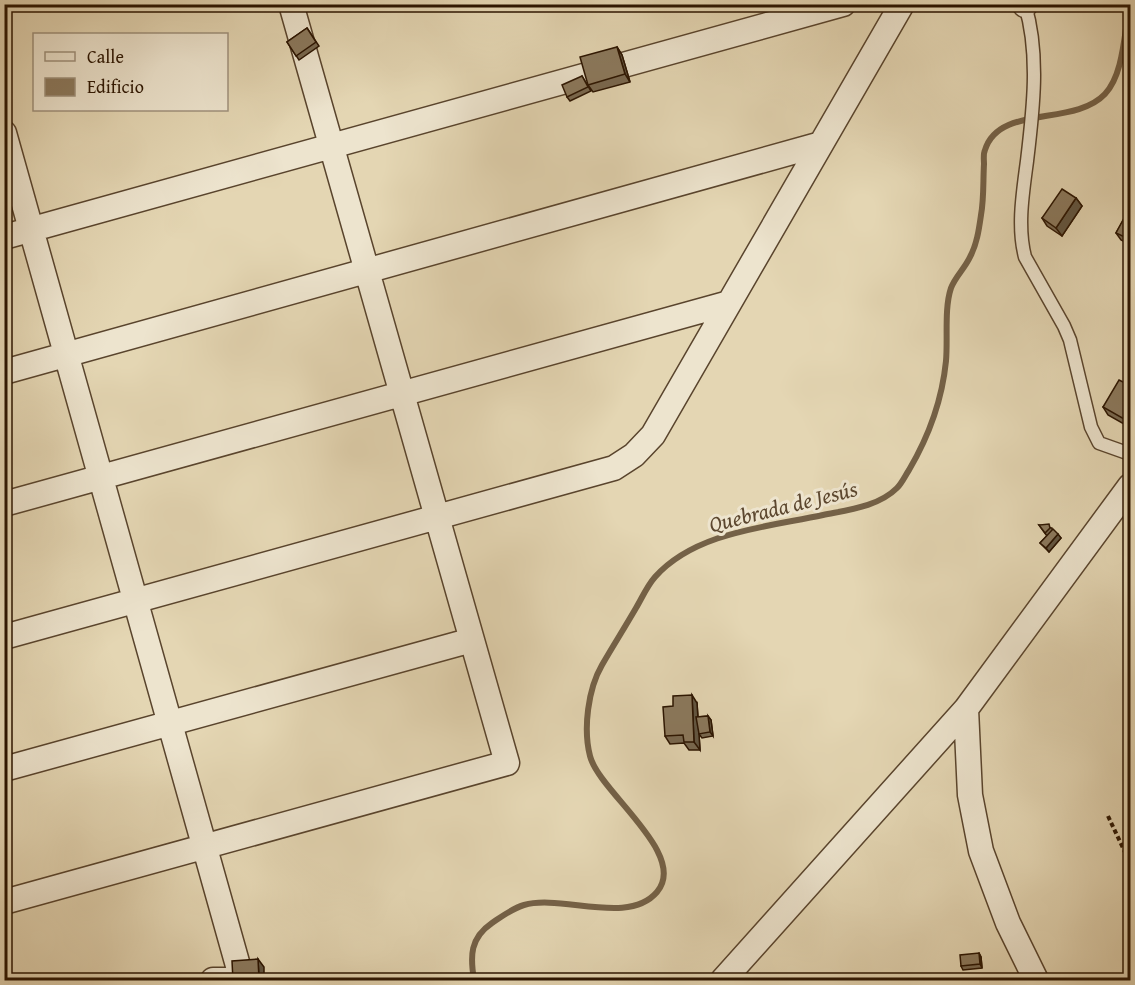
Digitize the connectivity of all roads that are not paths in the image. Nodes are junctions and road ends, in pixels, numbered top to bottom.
1 (291, 4) edge
2 (843, 4) edge
3 (902, 4) edge
4 (1025, 5) edge
5 (4, 133) edge
6 (821, 144) junction
7 (331, 146) junction
8 (32, 230) junction
9 (4, 237) edge
10 (367, 271) junction
11 (729, 303) junction
12 (66, 354) junction
13 (4, 372) edge
14 (402, 394) junction
15 (1131, 454) edge
16 (101, 477) junction
17 (1131, 486) edge
18 (4, 504) edge
19 (437, 517) junction
20 (135, 600) junction
21 (4, 637) edge
22 (472, 640) junction
23 (966, 709) junction
24 (170, 724) junction
25 (4, 769) edge
26 (204, 847) junction
27 (4, 902) edge
28 (243, 980) edge
29 (213, 981) edge
30 (723, 981) edge
31 (1036, 981) edge

1 - 7 street
2 - 7 street
3 - 6 street
4 - 15 lane
5 - 8 street
6 - 10 street
6 - 11 street
7 - 8 street
7 - 10 street
8 - 9 street
8 - 12 street
10 - 12 street
10 - 14 street
11 - 14 street
11 - 19 street
12 - 13 street
12 - 16 street
14 - 16 street
14 - 19 street
16 - 18 street
16 - 20 street
17 - 23 street
19 - 20 street
19 - 22 street
20 - 21 street
20 - 24 street
22 - 24 street
22 - 26 street
23 - 30 street
23 - 31 street
24 - 25 street
24 - 26 street
26 - 27 street
26 - 28 street
28 - 29 street

